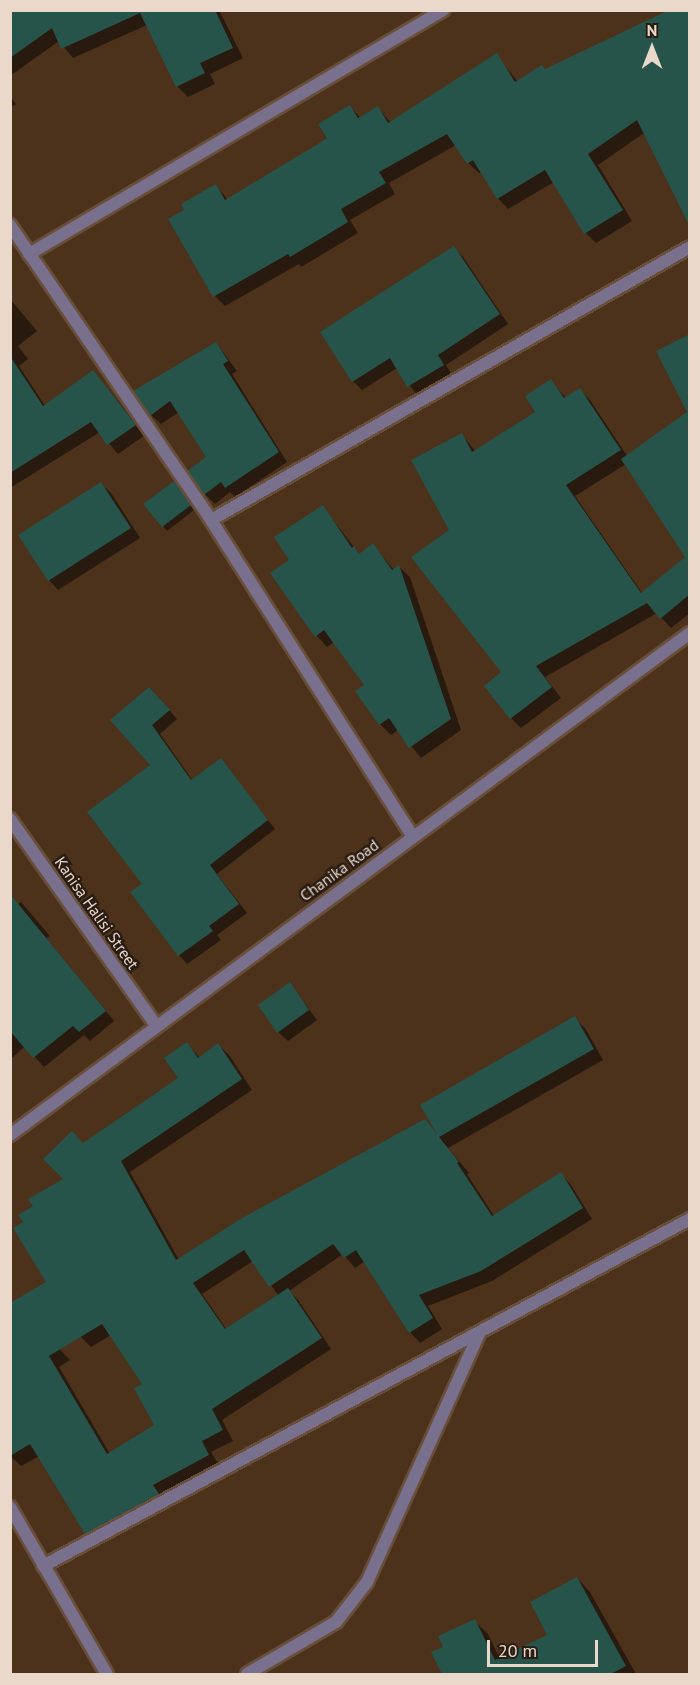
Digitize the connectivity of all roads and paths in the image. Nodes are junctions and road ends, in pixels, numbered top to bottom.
1 (443, 10) edge
2 (10, 225) edge
3 (690, 247) edge
4 (29, 254) junction
5 (211, 520) junction
6 (690, 633) edge
7 (10, 819) edge
8 (412, 836) junction
9 (156, 1025) junction
10 (10, 1135) edge
11 (690, 1219) edge
12 (480, 1332) junction
13 (10, 1507) edge
14 (43, 1566) junction
15 (107, 1674) edge
16 (247, 1674) edge

1 - 4 street
2 - 4 street
3 - 5 street
4 - 5 street
5 - 8 street
6 - 8 street, Chanika Road
7 - 9 street, Kanisa Halisi Street
8 - 9 street, Chanika Road
9 - 10 street, Chanika Road
11 - 12 street
12 - 14 street
12 - 16 street
13 - 14 street
14 - 15 street

